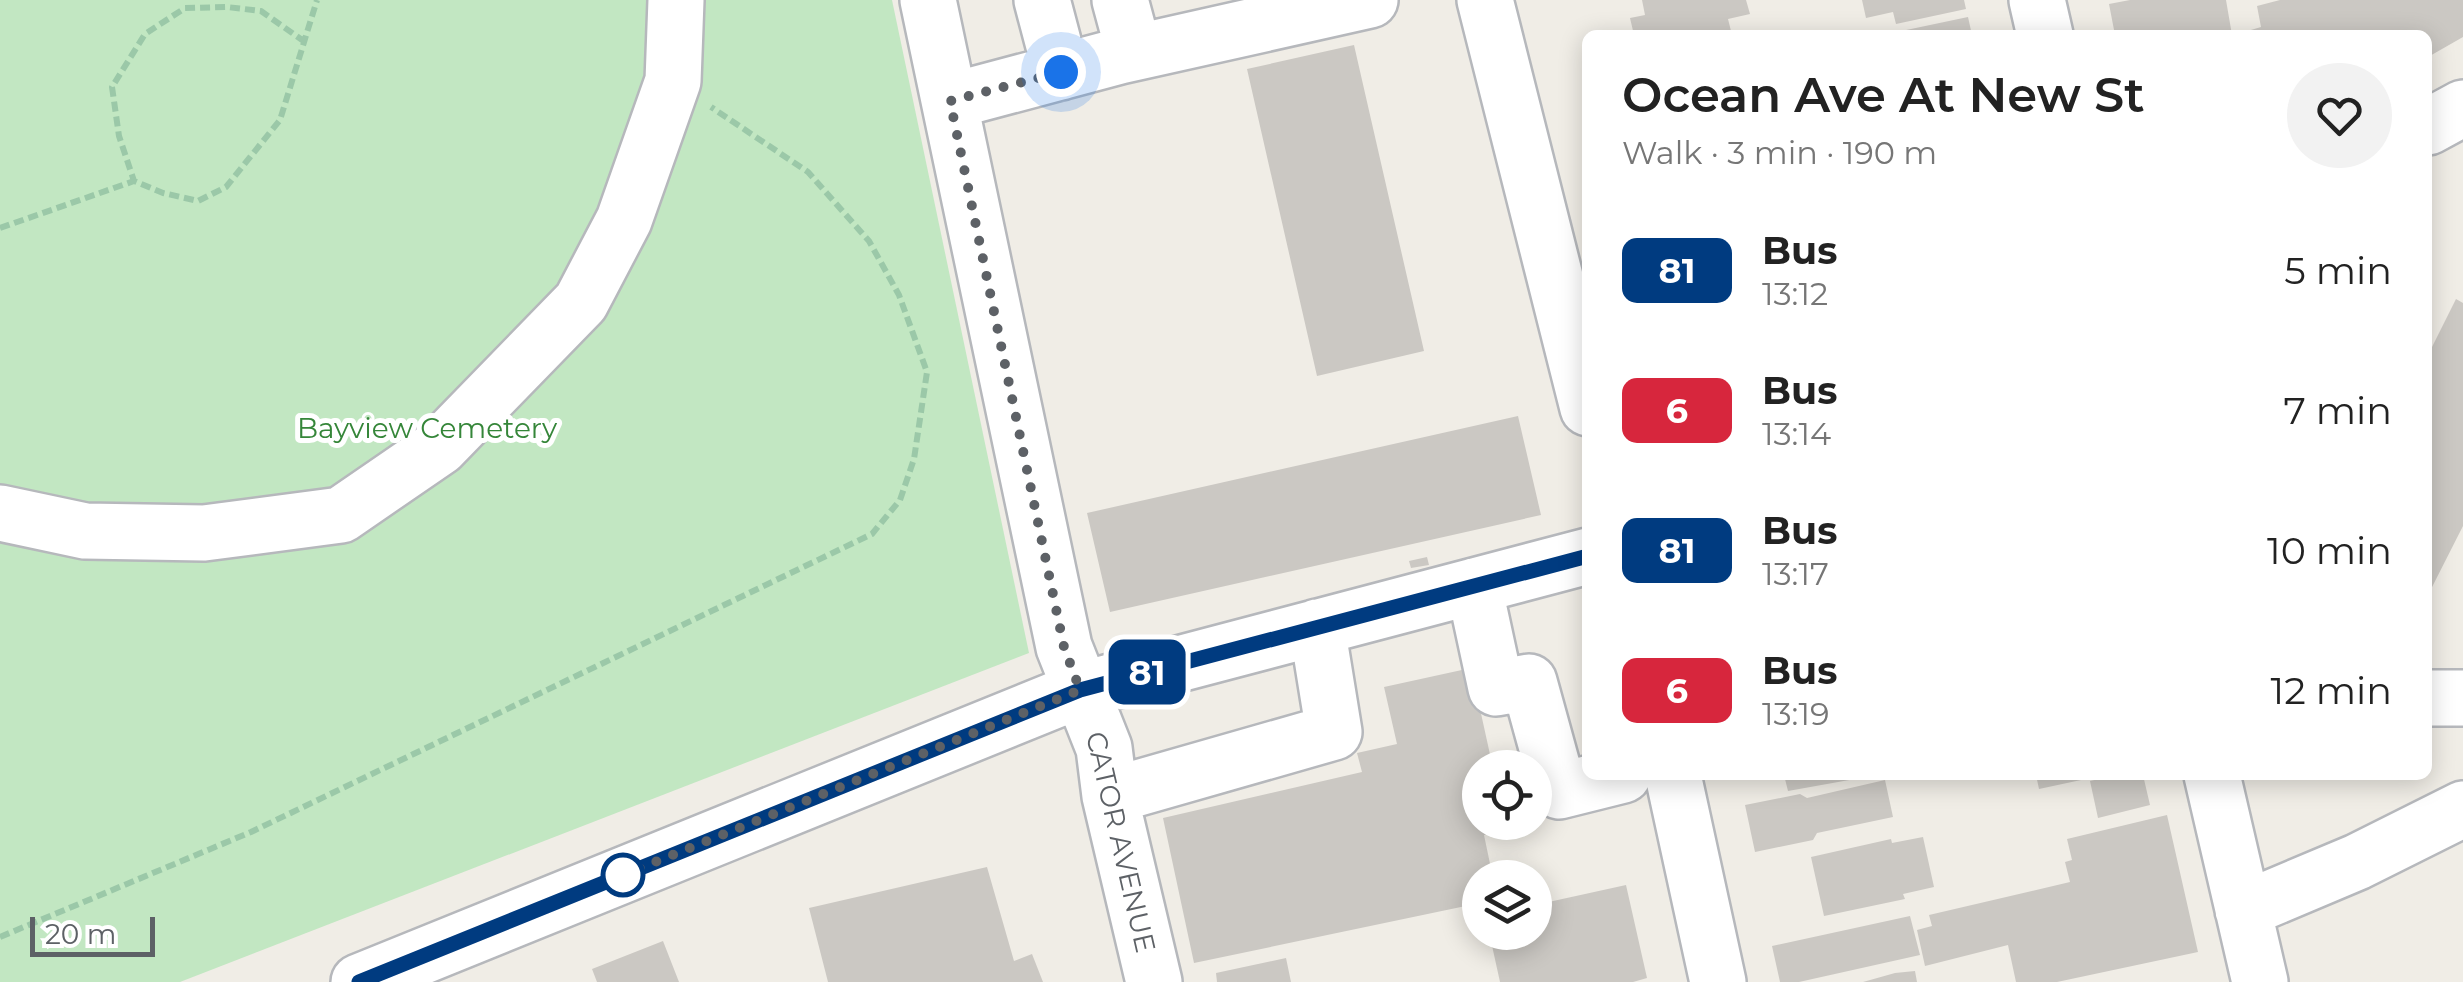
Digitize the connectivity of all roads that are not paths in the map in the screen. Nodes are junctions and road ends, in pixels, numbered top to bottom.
1 (676, 0) edge
2 (928, 0) edge
3 (1042, 0) edge
4 (1120, 0) edge
5 (1370, 0) edge
6 (1485, 0) edge
7 (2038, 0) edge
8 (2044, 30) edge
9 (1134, 52) junction
10 (1061, 72) junction
11 (950, 101) junction
12 (2463, 108) edge
13 (2432, 125) edge
14 (1582, 384) edge
15 (0, 513) edge
16 (1582, 558) edge
17 (1474, 586) junction
18 (1317, 627) junction
19 (1080, 690) junction
20 (2432, 698) edge
21 (2463, 698) edge
22 (1603, 780) edge
23 (1674, 780) edge
24 (2213, 780) edge
25 (1110, 796) junction
26 (2463, 809) edge
27 (2243, 910) junction
28 (420, 971) edge
29 (359, 982) edge
30 (1154, 982) edge
31 (1718, 982) edge
32 (2260, 982) edge

1 - 15 street
2 - 11 street, CATOR AVENUE
3 - 10 street
4 - 9 street
5 - 9 street
6 - 14 street
7 - 8 street
9 - 10 street
10 - 11 street
11 - 19 street, CATOR AVENUE
12 - 13 street
16 - 17 street
17 - 18 street
17 - 22 street
18 - 19 street
18 - 25 street
19 - 25 street, CATOR AVENUE
19 - 28 street
20 - 21 street
23 - 31 street
24 - 27 street
25 - 30 street, CATOR AVENUE
26 - 27 street
27 - 32 street
28 - 29 street

